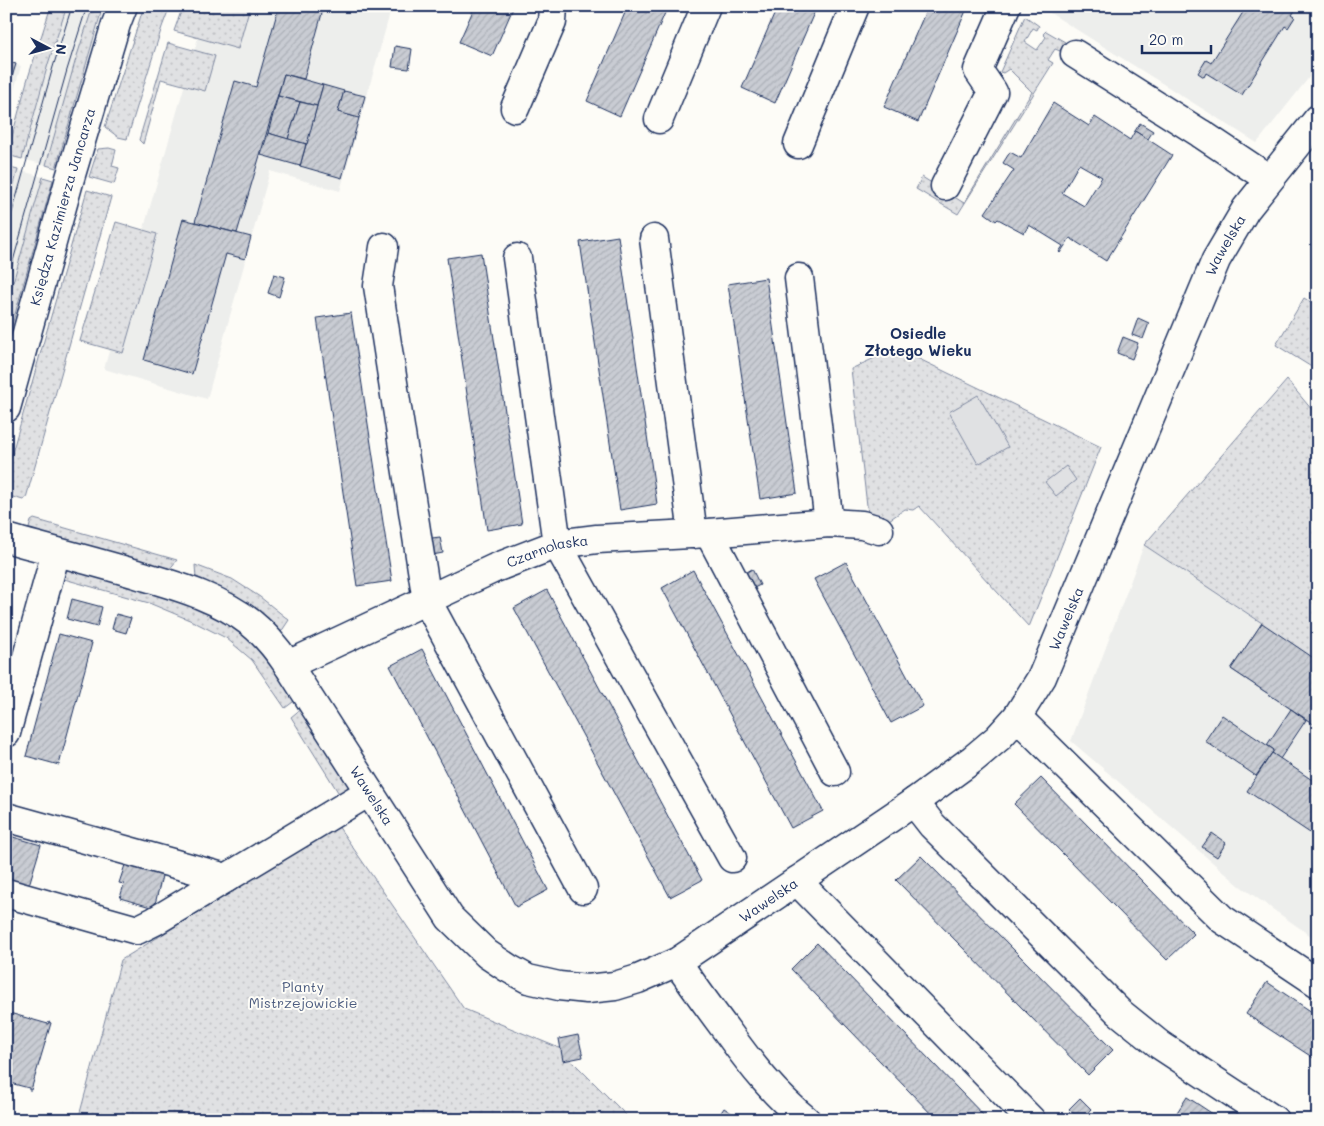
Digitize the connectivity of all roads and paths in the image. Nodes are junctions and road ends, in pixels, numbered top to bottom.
1 (123, 6) edge
2 (553, 6) edge
3 (706, 6) edge
4 (855, 6) edge
5 (1006, 6) edge
6 (1076, 54) dead end
7 (515, 108) dead end
8 (659, 119) dead end
9 (1318, 119) edge
10 (798, 144) dead end
11 (1269, 179) junction
12 (945, 186) dead end
13 (654, 239) dead end
14 (384, 247) dead end
15 (517, 258) dead end
16 (799, 278) dead end
17 (6, 408) edge
18 (829, 523) junction
19 (879, 530) dead end
20 (701, 534) junction
21 (6, 538) edge
22 (557, 544) junction
23 (56, 552) junction
24 (427, 601) junction
25 (288, 665) junction
26 (1017, 717) junction
27 (6, 733) edge
28 (835, 772) dead end
29 (369, 792) junction
30 (914, 802) junction
31 (6, 817) edge
32 (732, 858) dead end
33 (226, 878) junction
34 (797, 881) junction
35 (583, 889) dead end
36 (6, 893) edge
37 (677, 962) junction
38 (1318, 983) edge
39 (806, 1120) edge
40 (1031, 1120) edge
41 (1274, 1120) edge

1 - 17 street, Księdza Kazimierza Jancarza
2 - 7 street
3 - 8 street
4 - 10 street
5 - 12 street
6 - 11 street
9 - 11 street, Wawelska
11 - 26 street, Wawelska
13 - 20 street
14 - 24 street
15 - 22 street
16 - 18 street
18 - 19 street, Czarnolaska
18 - 20 street, Czarnolaska
20 - 22 street, Czarnolaska
20 - 28 street
21 - 23 street, Wawelska
22 - 24 street, Czarnolaska
22 - 32 street
23 - 25 street, Wawelska
23 - 27 street
24 - 25 street, Czarnolaska
24 - 35 street
25 - 29 street, Wawelska
26 - 30 street, Wawelska
26 - 38 street
29 - 33 street
29 - 37 street, Wawelska
30 - 34 street, Wawelska
30 - 41 street
31 - 33 street
33 - 36 street
34 - 37 street, Wawelska
34 - 40 street
37 - 39 street

